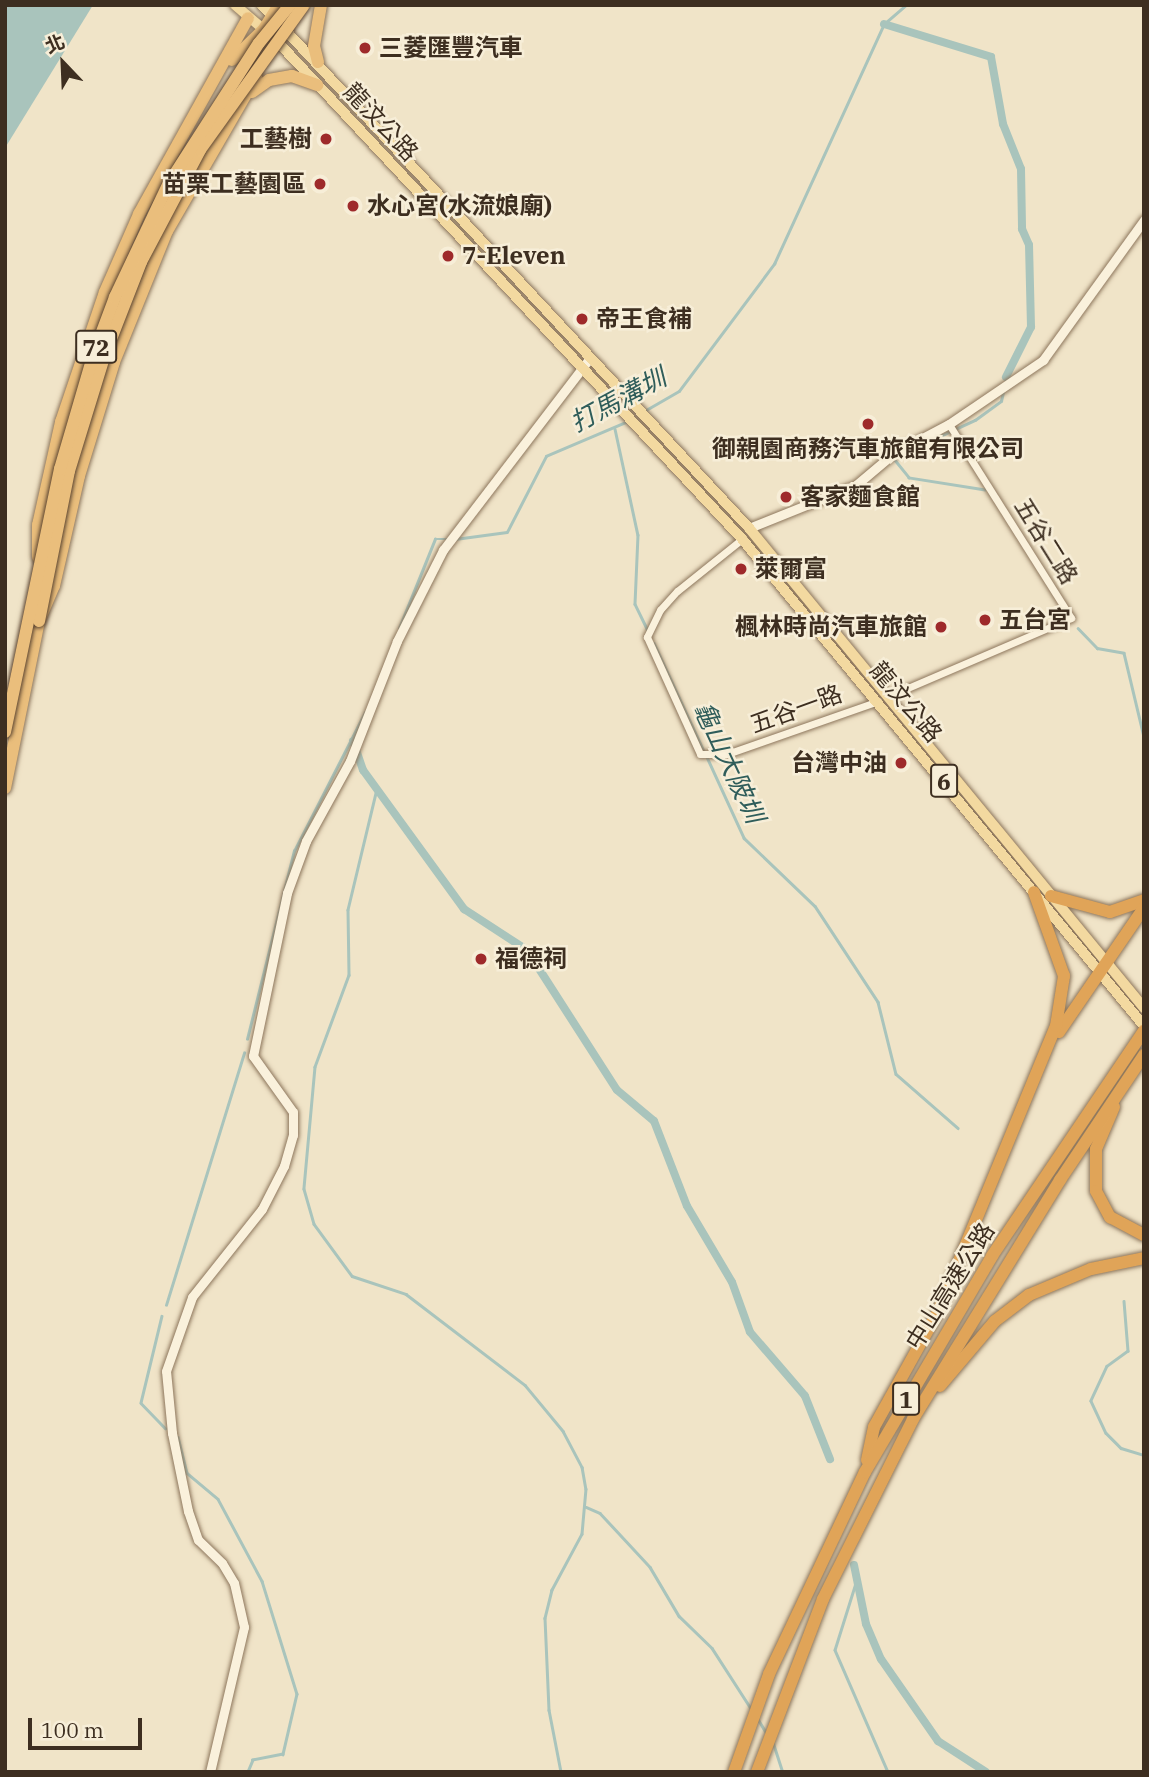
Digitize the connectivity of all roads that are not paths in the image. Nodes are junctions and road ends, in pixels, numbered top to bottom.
1 (235, 5) edge
2 (242, 5) edge
3 (262, 5) edge
4 (290, 5) edge
5 (304, 5) edge
6 (312, 5) edge
7 (321, 5) edge
8 (277, 11) edge
9 (248, 18) junction
10 (284, 28) junction
11 (264, 29) junction
12 (275, 39) junction
13 (318, 62) junction
14 (219, 74) junction
15 (317, 85) junction
16 (248, 94) junction
17 (1144, 220) edge
18 (590, 358) junction
19 (581, 368) junction
20 (951, 426) junction
21 (749, 528) junction
22 (742, 539) junction
23 (38, 569) junction
24 (39, 621) junction
25 (889, 696) junction
26 (878, 701) junction
27 (5, 732) edge
28 (5, 788) edge
29 (1034, 892) junction
30 (1051, 896) junction
31 (1144, 900) edge
32 (1144, 908) edge
33 (1102, 965) junction
34 (1144, 1008) edge
35 (1144, 1028) edge
36 (1138, 1056) edge
37 (1041, 1061) junction
38 (1120, 1090) junction
39 (1144, 1235) edge
40 (1144, 1258) edge
41 (914, 1419) junction
42 (863, 1476) junction
43 (210, 1772) edge
44 (734, 1772) edge
45 (757, 1772) edge

1 - 9 main road, 6
2 - 11 street
3 - 8 main road, 6
4 - 23 highway, 72, bridge
5 - 24 highway, 72, bridge
6 - 10 highway
7 - 13 highway
8 - 10 main road, 6
8 - 11 highway
9 - 11 main road, 6
9 - 14 highway
10 - 12 highway
10 - 13 main road, 龍汶公路 / 6
11 - 12 main road, 龍汶公路 / 6
11 - 14 highway
12 - 15 main road, 龍汶公路 / 6
12 - 16 highway
13 - 18 main road, 龍汶公路 / 6
14 - 23 highway, bridge
15 - 16 highway
15 - 19 main road, 龍汶公路 / 6
16 - 24 highway, bridge
17 - 20 street
18 - 19 street
18 - 21 main road, 龍汶公路 / 6
19 - 22 main road, 龍汶公路 / 6
19 - 43 street
20 - 21 street
20 - 25 street, 五谷二路
21 - 22 main road
21 - 25 main road, 龍汶公路 / 6
22 - 26 main road, 龍汶公路 / 6
22 - 26 street, 五谷一路
23 - 27 highway, 72, bridge
24 - 28 highway, 72
25 - 30 main road, 龍汶公路 / 6
26 - 29 main road, 龍汶公路 / 6
29 - 33 main road, 龍汶公路 / 6
29 - 37 highway
30 - 31 highway
30 - 33 main road, 龍汶公路 / 6
32 - 33 highway
33 - 34 main road, 龍汶公路 / 6
33 - 35 main road, 龍汶公路 / 6
33 - 37 highway
35 - 36 highway, 中山高速公路 / 1
36 - 38 highway, 中山高速公路 / 1
36 - 42 highway, 中山高速公路 / 1
37 - 42 highway
38 - 39 highway
38 - 41 highway, 中山高速公路 / 1
40 - 41 highway
41 - 45 highway, 中山高速公路 / 1
42 - 44 highway, 中山高速公路 / 1

